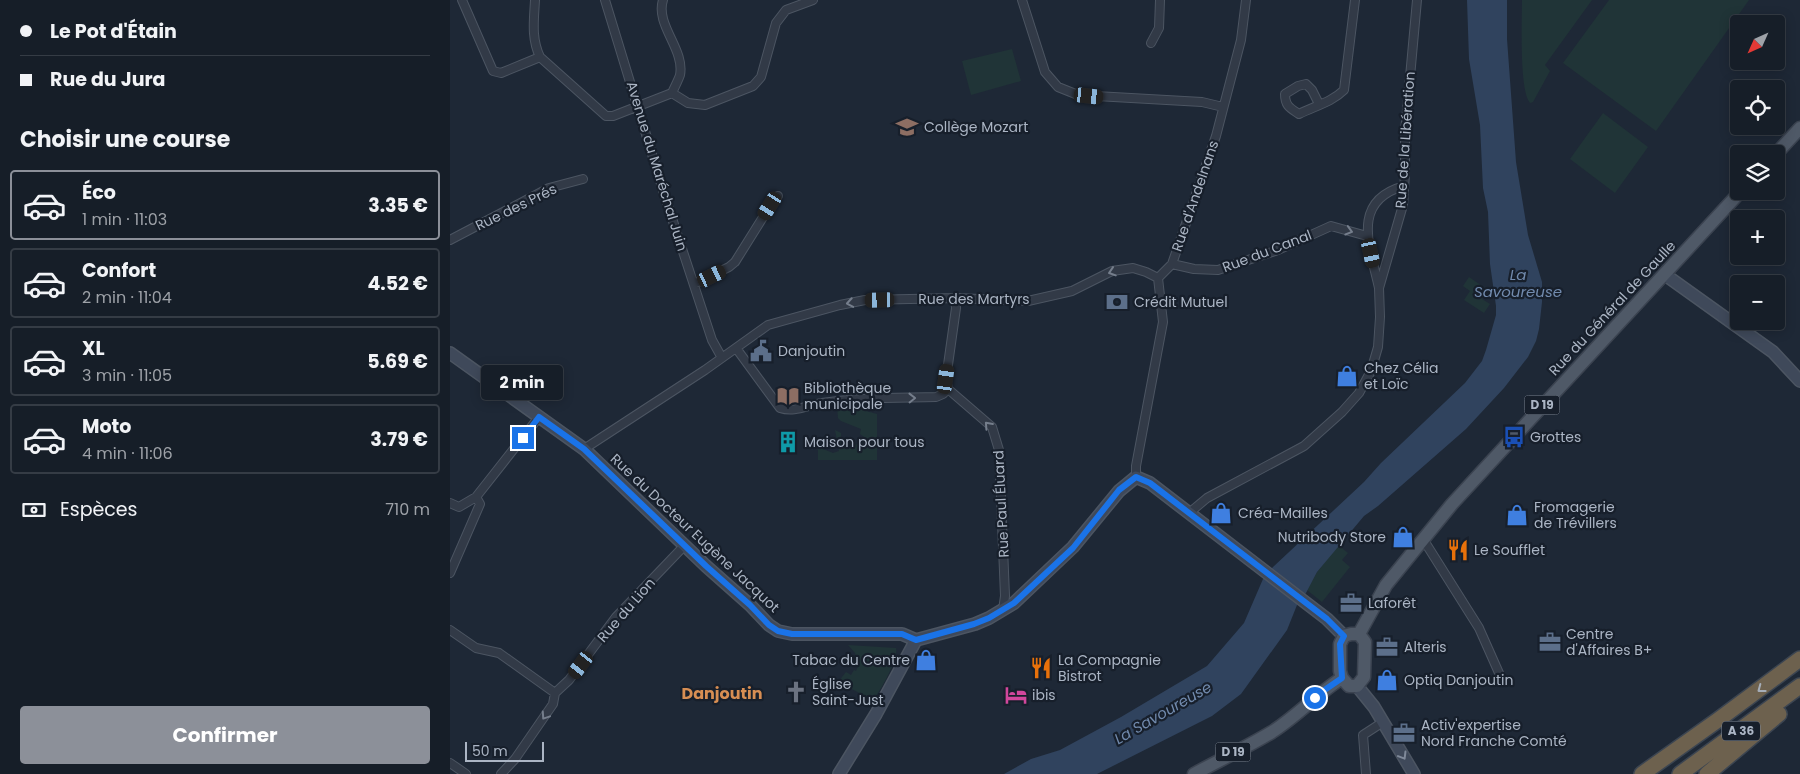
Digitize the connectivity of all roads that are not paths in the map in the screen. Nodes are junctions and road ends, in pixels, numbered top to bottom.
1 (462, 0) edge
2 (535, 0) edge
3 (605, 0) edge
4 (663, 0) edge
5 (813, 0) edge
6 (1022, 0) edge
7 (1160, 0) edge
8 (1246, 0) edge
9 (1355, 0) edge
10 (1417, 0) edge
11 (1151, 43) dead end
12 (540, 57) junction
13 (672, 93) junction
14 (1319, 104) junction
15 (638, 106) junction
16 (1223, 107) junction
17 (1800, 128) edge
18 (1784, 145) edge
19 (583, 179) dead end
20 (1404, 186) junction
21 (778, 196) dead end
22 (1733, 200) edge
23 (1367, 236) junction
24 (450, 240) edge
25 (1172, 264) junction
26 (1664, 274) junction
27 (1158, 278) junction
28 (694, 284) junction
29 (1379, 288) junction
30 (955, 298) junction
31 (736, 348) junction
32 (450, 353) edge
33 (722, 358) junction
34 (1800, 381) edge
35 (948, 389) junction
36 (539, 417) junction
37 (584, 449) junction
38 (1136, 477) junction
39 (476, 497) junction
40 (450, 503) edge
41 (1189, 513) junction
42 (1423, 539) junction
43 (685, 545) junction
44 (450, 573) edge
45 (1003, 610) junction
46 (450, 630) edge
47 (1359, 634) junction
48 (1344, 636) junction
49 (916, 640) junction
50 (1800, 659) edge
51 (1499, 673) dead end
52 (1342, 678) junction
53 (1357, 686) junction
54 (1800, 686) edge
55 (555, 693) junction
56 (1800, 695) edge
57 (1718, 720) junction
58 (1383, 722) junction
59 (450, 763) edge
60 (466, 774) edge
61 (501, 774) edge
62 (839, 774) edge
63 (1194, 774) edge
64 (1366, 774) edge
65 (1414, 774) edge
66 (1629, 774) edge
67 (1642, 774) edge
68 (1680, 774) edge
69 (1707, 774) edge

1 - 12 street
2 - 12 street
3 - 15 street, Avenue du Maréchal Juin
4 - 13 street
5 - 13 street
6 - 16 street
7 - 11 street
8 - 16 street, Rue d'Andelnans
9 - 14 street
10 - 20 street, Rue de la Libération
12 - 15 street
13 - 15 street
14 - 14 street
15 - 28 street, Avenue du Maréchal Juin
16 - 25 street, Rue d'Andelnans
17 - 18 main road
19 - 24 street, Rue des Prés
20 - 23 street
20 - 29 street, Rue de la Libération
21 - 28 street
22 - 26 main road, Rue du Général de Gaulle / D 19
25 -> 23 street, Rue du Canal
23 - 29 street
25 - 27 street, Rue d'Andelnans
26 - 34 street
26 - 42 main road, Rue du Général de Gaulle / D 19
27 -> 30 street, Rue des Martyrs
27 - 38 street
28 - 33 street, Avenue du Maréchal Juin
29 - 41 street, Rue de la Libération
30 -> 31 street, Rue des Martyrs
30 - 35 street
31 - 33 street, Rue des Martyrs
31 -> 35 street
32 - 36 street, Rue du Docteur Eugène Jacquot
33 - 37 street, Rue des Martyrs
45 -> 35 street, Rue Paul Éluard
36 - 37 street, Rue du Docteur Eugène Jacquot
36 - 39 street
37 - 43 street, Rue du Docteur Eugène Jacquot
38 - 41 street
38 - 45 street, Rue du Docteur Eugène Jacquot
39 - 40 street
39 - 44 street
41 - 48 street
42 - 47 main road, Rue du Général de Gaulle / D 19
42 - 51 street
43 - 49 street, Rue du Docteur Eugène Jacquot
43 - 55 street, Rue du Lion
45 - 49 street, Rue du Docteur Eugène Jacquot
46 - 55 street
47 - 48 main road
47 - 53 main road
48 - 52 main road
49 - 62 street
50 -> 57 highway, A 36
52 - 53 main road
52 - 63 main road, D 19
53 - 58 street
54 - 68 highway, A 36
55 -> 61 street, Rue du Lion
56 - 69 highway
57 - 66 highway
57 - 67 highway, A 36
58 - 64 street
58 -> 65 street
59 - 60 street

